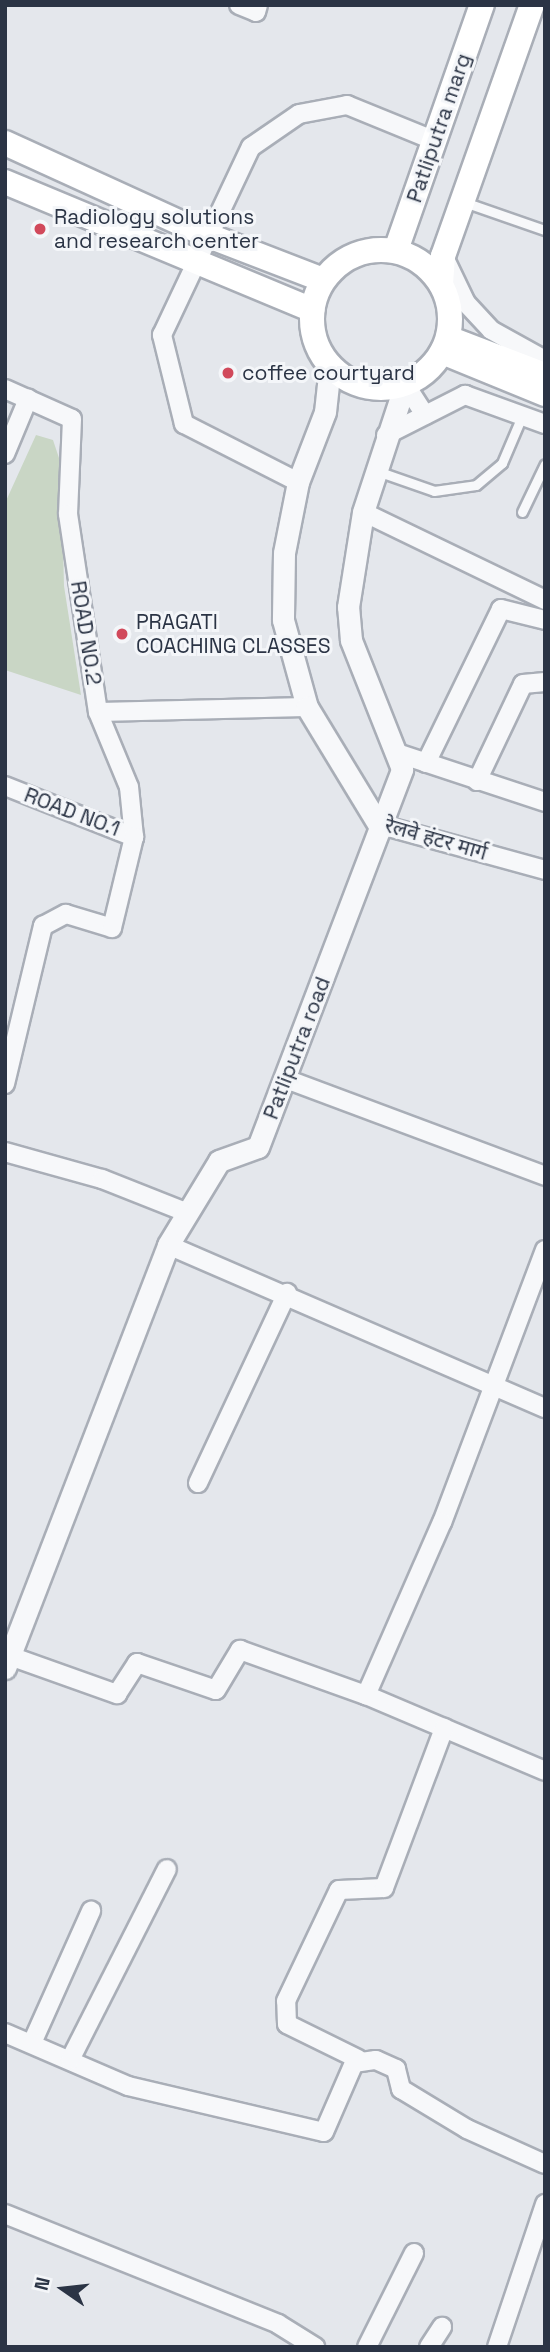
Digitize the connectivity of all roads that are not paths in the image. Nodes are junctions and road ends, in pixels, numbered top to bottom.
1 (239, 5) edge
2 (258, 5) edge
3 (482, 5) edge
4 (532, 5) edge
5 (435, 141) junction
6 (5, 143) edge
7 (5, 182) edge
8 (462, 201) junction
9 (545, 230) edge
10 (209, 236) junction
11 (396, 250) junction
12 (443, 256) junction
13 (196, 264) junction
14 (323, 280) junction
15 (442, 284) junction
16 (312, 310) junction
17 (445, 345) junction
18 (545, 360) edge
19 (330, 366) junction
20 (501, 369) junction
21 (545, 375) edge
22 (405, 384) junction
23 (5, 389) edge
24 (545, 394) edge
25 (28, 399) junction
26 (523, 414) junction
27 (425, 415) junction
28 (545, 424) edge
29 (386, 435) junction
30 (5, 454) edge
31 (545, 464) edge
32 (375, 471) junction
33 (298, 482) junction
34 (363, 512) junction
35 (522, 512) dead end
36 (545, 600) edge
37 (545, 620) edge
38 (545, 682) edge
39 (307, 707) junction
40 (98, 712) junction
41 (400, 754) junction
42 (426, 763) junction
43 (477, 781) junction
44 (5, 786) edge
45 (545, 802) edge
46 (378, 824) junction
47 (134, 837) junction
48 (545, 870) edge
49 (286, 1079) junction
50 (5, 1084) edge
51 (5, 1152) edge
52 (545, 1176) edge
53 (188, 1213) junction
54 (168, 1244) junction
55 (545, 1250) edge
56 (287, 1293) junction
57 (492, 1388) junction
58 (545, 1408) edge
59 (198, 1483) dead end
60 (8, 1662) edge
61 (366, 1695) junction
62 (444, 1728) junction
63 (545, 1771) edge
64 (167, 1869) dead end
65 (91, 1911) dead end
66 (5, 2033) edge
67 (32, 2043) junction
68 (358, 2059) junction
69 (70, 2060) junction
70 (545, 2164) edge
71 (545, 2204) edge
72 (5, 2214) edge
73 (414, 2253) dead end
74 (442, 2327) dead end
75 (315, 2347) edge
76 (367, 2347) edge
77 (429, 2347) edge
78 (497, 2347) edge

1 - 2 street
3 - 5 main road, Patliputra marg
4 - 8 main road
5 - 10 street
5 - 11 main road, Patliputra marg
6 - 10 main road
7 - 13 main road
8 - 9 lane
8 - 12 main road
10 - 13 street
10 - 14 main road
11 - 14 main road
11 - 15 main road
12 - 15 main road
12 - 18 street
13 - 16 main road
13 - 33 street
14 - 16 main road
15 - 17 main road
16 - 19 main road
17 - 20 main road
17 - 22 main road
19 - 22 main road
19 - 33 street
20 - 21 main road
20 - 24 main road
22 - 27 street
22 - 29 street
23 - 25 street, ROAD NO.2
25 - 30 street
25 - 40 street, ROAD NO.2
26 - 27 street
26 - 28 street
26 - 32 lane
27 - 29 street
29 - 32 street
31 - 35 lane
32 - 34 street
33 - 39 street, रेलवे हंटर मार्ग
34 - 36 street
34 - 41 street
37 - 42 street
38 - 43 street
39 - 40 street, ROAD NO.2
39 - 46 street, रेलवे हंटर मार्ग
40 - 47 street, ROAD NO.1
41 - 42 street
41 - 46 street, Patliputra road
42 - 43 street
43 - 45 street
44 - 47 street, ROAD NO.1
46 - 48 street, रेलवे हंटर मार्ग
46 - 49 street, Patliputra road
47 - 50 street
49 - 52 street
49 - 53 street, Patliputra road
51 - 53 street
53 - 54 street, Patliputra road
54 - 56 street
54 - 60 street, Patliputra road
55 - 57 street
56 - 57 street
56 - 59 street
57 - 58 street
57 - 61 street
60 - 61 street
61 - 62 street
62 - 63 street
62 - 68 street
64 - 69 street
65 - 67 street
66 - 67 street
67 - 69 street
68 - 69 street
68 - 70 street
71 - 78 street
72 - 75 street
73 - 76 street
74 - 77 street

